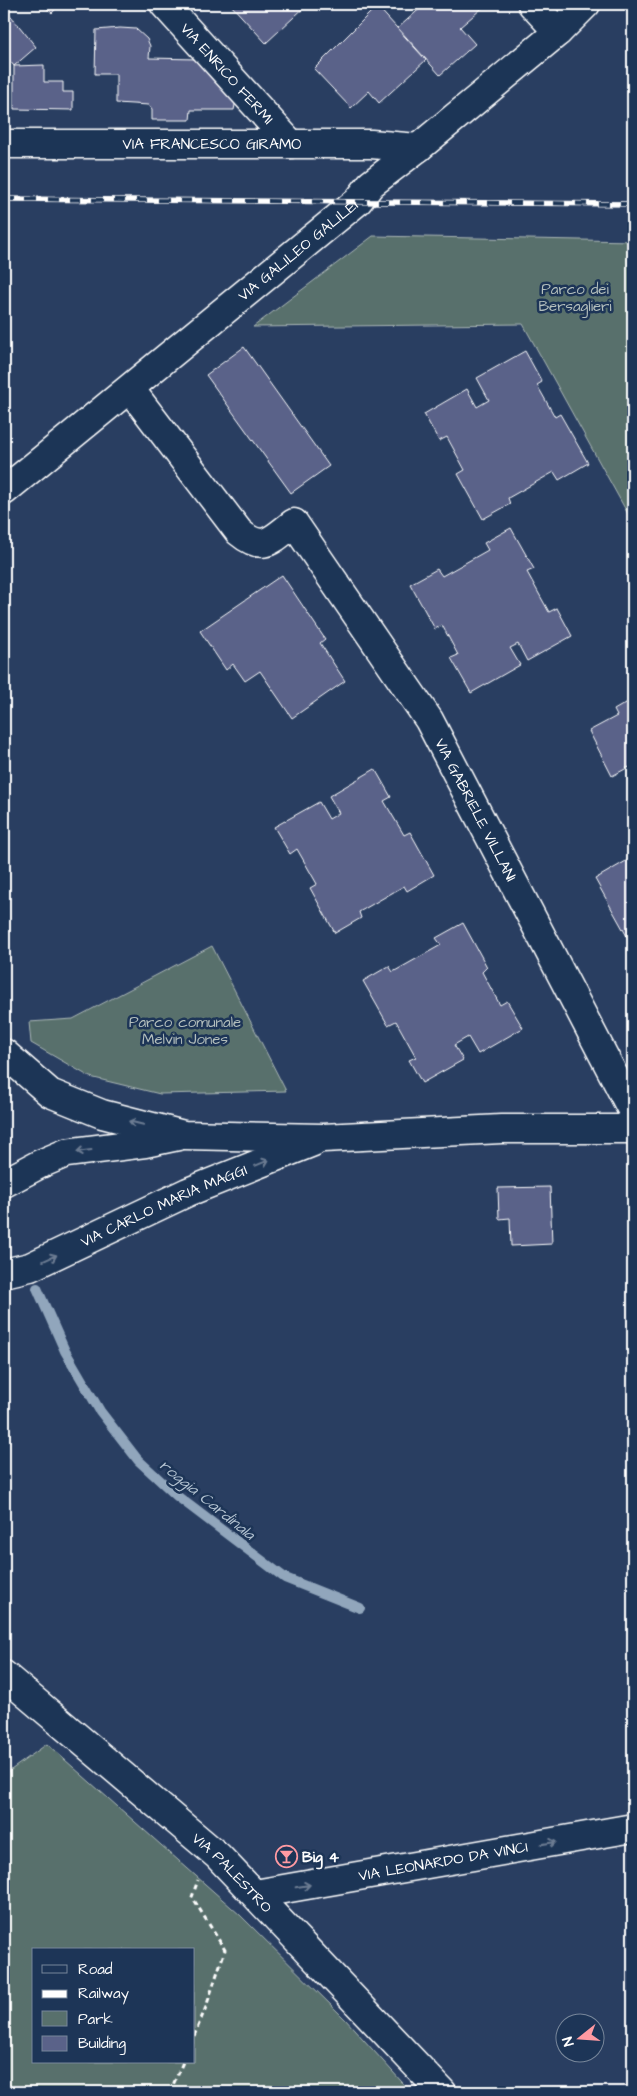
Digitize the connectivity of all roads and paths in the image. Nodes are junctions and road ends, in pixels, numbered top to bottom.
1 (164, 4) edge
2 (532, 4) edge
3 (586, 4) edge
4 (558, 32) junction
5 (4, 144) edge
6 (291, 144) junction
7 (418, 148) junction
8 (130, 389) junction
9 (4, 491) edge
10 (4, 1053) edge
11 (633, 1112) edge
12 (633, 1129) edge
13 (184, 1135) junction
14 (323, 1138) junction
15 (4, 1183) edge
16 (4, 1273) edge
17 (4, 1675) edge
18 (633, 1828) edge
19 (218, 1856) junction
20 (254, 1894) junction
21 (195, 2034) edge
22 (182, 2064) edge
23 (170, 2092) edge
24 (442, 2092) edge

1 - 6 street, VIA ENRICO FERMI
2 - 4 street
3 - 4 street, VIA GALILEO GALILEI
4 - 7 street, VIA GALILEO GALILEI
5 - 6 street, VIA FRANCESCO GIRAMO
6 - 7 street, VIA FRANCESCO GIRAMO
7 - 8 street, VIA GALILEO GALILEI
8 - 9 street, VIA GALILEO GALILEI
8 - 11 street, VIA GABRIELE VILLANI
13 -> 10 street, VIA CARLO MARIA MAGGI
12 - 14 street, VIA CARLO MARIA MAGGI
13 - 14 street, VIA CARLO MARIA MAGGI
13 -> 15 street, VIA CARLO MARIA MAGGI
16 -> 14 street, VIA CARLO MARIA MAGGI
17 - 19 street, VIA PALESTRO
20 -> 18 street, VIA LEONARDO DA VINCI
19 - 20 street, VIA PALESTRO
19 - 21 path
20 - 24 street, VIA PALESTRO
22 - 23 path

